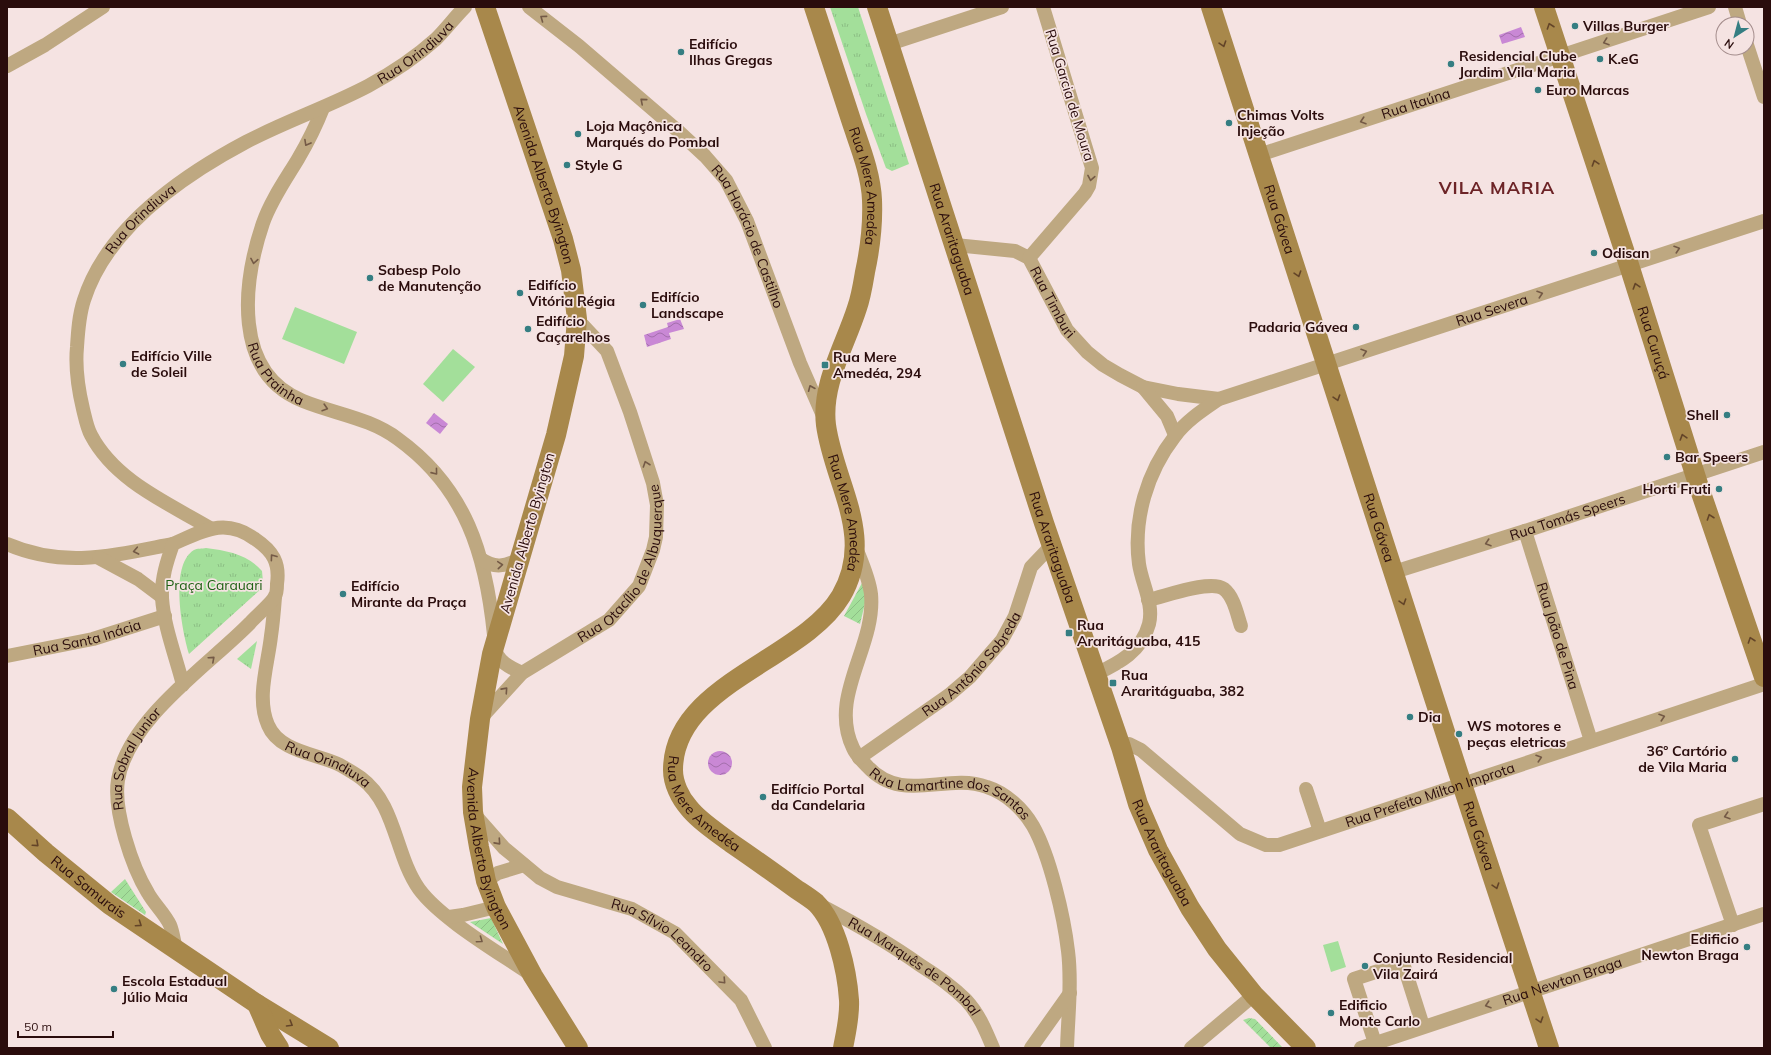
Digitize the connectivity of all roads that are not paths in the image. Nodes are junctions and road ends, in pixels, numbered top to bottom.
1 (103, 7) edge
2 (465, 7) edge
3 (485, 7) edge
4 (529, 7) edge
5 (814, 7) edge
6 (877, 7) edge
7 (1002, 7) edge
8 (1043, 7) edge
9 (1211, 7) edge
10 (1544, 7) edge
11 (1709, 7) edge
12 (889, 44) junction
13 (1751, 56) edge
14 (1561, 57) junction
15 (7, 66) edge
16 (1764, 97) edge
17 (323, 108) junction
18 (1259, 155) junction
19 (1764, 221) edge
20 (955, 245) junction
21 (1029, 258) junction
22 (1629, 265) junction
23 (577, 319) junction
24 (1327, 364) junction
25 (1143, 387) junction
26 (1219, 400) junction
27 (826, 424) junction
28 (1175, 435) junction
29 (1764, 452) edge
30 (1695, 474) junction
31 (210, 528) junction
32 (1526, 531) junction
33 (7, 544) edge
34 (173, 544) junction
35 (1052, 545) junction
36 (856, 548) junction
37 (99, 558) junction
38 (481, 559) junction
39 (520, 559) junction
40 (1394, 572) junction
41 (162, 597) junction
42 (275, 597) junction
43 (1148, 600) junction
44 (165, 616) junction
45 (251, 622) junction
46 (1241, 626) dead end
47 (271, 636) junction
48 (495, 644) junction
49 (7, 656) edge
50 (522, 672) junction
51 (1096, 674) junction
52 (1764, 677) edge
53 (1764, 684) edge
54 (183, 685) junction
55 (480, 719) junction
56 (1591, 740) junction
57 (1121, 747) junction
58 (859, 758) junction
59 (1462, 783) junction
60 (1306, 789) dead end
61 (1764, 804) edge
62 (473, 812) junction
63 (7, 818) edge
64 (1320, 831) junction
65 (524, 865) junction
66 (486, 881) junction
67 (816, 903) junction
68 (496, 908) junction
69 (1764, 914) edge
70 (449, 917) junction
71 (1733, 925) junction
72 (176, 949) junction
73 (533, 976) junction
74 (1531, 991) junction
75 (1070, 993) junction
76 (1254, 994) junction
77 (257, 1004) junction
78 (1423, 1026) junction
79 (1375, 1043) junction
80 (279, 1048) edge
81 (329, 1048) edge
82 (578, 1048) edge
83 (765, 1048) edge
84 (843, 1048) edge
85 (993, 1048) edge
86 (1031, 1048) edge
87 (1067, 1048) edge
88 (1191, 1048) edge
89 (1306, 1048) edge
90 (1361, 1048) edge
91 (1549, 1048) edge

1 - 15 street
2 - 17 street, Rua Orindiuva
3 - 23 street, Avenida Alberto Byington
27 -> 4 street, Rua Horácio de Castilho
5 - 27 street, Rua Mere Amedéa
6 - 12 street, Rua Araritaguaba
7 - 12 street
8 -> 21 street, Rua Garcia de Moura
9 -> 18 street, Rua Gávea
14 -> 10 street, Rua Curuçá
11 -> 14 street, Rua Itaúna
12 - 20 street, Rua Araritaguaba
13 - 16 street
14 -> 18 street, Rua Itaúna
22 -> 14 street, Rua Curuçá
17 - 31 street, Rua Orindiuva
17 -> 38 street, Rua Prainha
18 -> 24 street, Rua Gávea
22 -> 19 street, Rua Severa
20 - 21 street, Rua Timburi
20 - 35 street, Rua Araritaguaba
21 - 25 street, Rua Timburi
24 -> 22 street, Rua Severa
30 -> 22 street, Rua Curuçá
23 - 39 street, Avenida Alberto Byington
50 -> 23 street, Rua Otacílio de Albuquerque
24 - 26 street, Rua Severa
24 -> 40 street, Rua Gávea
25 - 26 street
25 - 28 street
26 - 28 street
27 - 36 street, Rua Mere Amedéa
28 - 43 street
29 - 30 street, Rua Tomás Speers
30 - 32 street, Rua Tomás Speers
52 -> 30 street, Rua Curuçá
31 - 34 street
42 -> 31 street
32 -> 40 street, Rua Tomás Speers
32 - 56 street, Rua João de Pina
33 - 37 street
34 -> 37 street
34 - 41 street
35 - 51 street, Rua Araritaguaba
35 - 58 street, Rua Antônio Sobreda
36 - 58 street, Rua Lamartine dos Santos
36 - 67 street, Rua Mere Amedéa
37 - 41 street
38 -> 39 street
38 - 48 street, Rua Prainha
39 - 48 street, Avenida Alberto Byington
40 -> 59 street, Rua Gávea
41 - 44 street
42 - 45 street
42 - 47 street, Rua Orindiuva
43 - 46 street
43 - 51 street
44 - 49 street, Rua Santa Inácia
44 - 54 street
45 - 47 street
54 -> 45 street
47 - 70 street, Rua Orindiuva
48 - 50 street
48 - 55 street, Avenida Alberto Byington
55 -> 50 street, Rua Otacílio de Albuquerque
51 - 57 street, Rua Araritaguaba
56 -> 53 street, Rua Prefeito Milton Improta
54 - 72 street, Rua Sobral Junior
55 - 62 street, Avenida Alberto Byington
59 -> 56 street, Rua Prefeito Milton Improta
57 - 64 street, Rua Prefeito Milton Improta
57 - 76 street, Rua Araritaguaba
58 - 75 street, Rua Lamartine dos Santos
59 - 64 street, Rua Prefeito Milton Improta
59 -> 74 street, Rua Gávea
60 - 64 street
61 -> 71 street
62 -> 65 street, Rua Sílvio Leandro
62 - 66 street, Avenida Alberto Byington
63 -> 72 street, Rua Samurais
65 - 66 street
65 -> 83 street, Rua Sílvio Leandro
66 - 68 street, Avenida Alberto Byington
67 - 84 street, Rua Mere Amedéa
67 - 85 street, Rua Marquês de Pombal
68 - 70 street
68 - 73 street, Avenida Alberto Byington
69 - 71 street, Rua Newton Braga
70 -> 73 street, Rua Orindiuva
71 - 74 street, Rua Newton Braga
72 - 77 street
73 - 82 street, Avenida Alberto Byington
74 -> 78 street, Rua Newton Braga
74 -> 91 street, Rua Gávea
75 - 86 street
75 - 87 street, Rua Lamartine dos Santos
76 - 88 street
76 - 89 street, Rua Araritaguaba
77 - 80 street
77 -> 81 street
78 - 79 street, Rua Newton Braga
78 - 79 street
79 - 90 street, Rua Newton Braga

